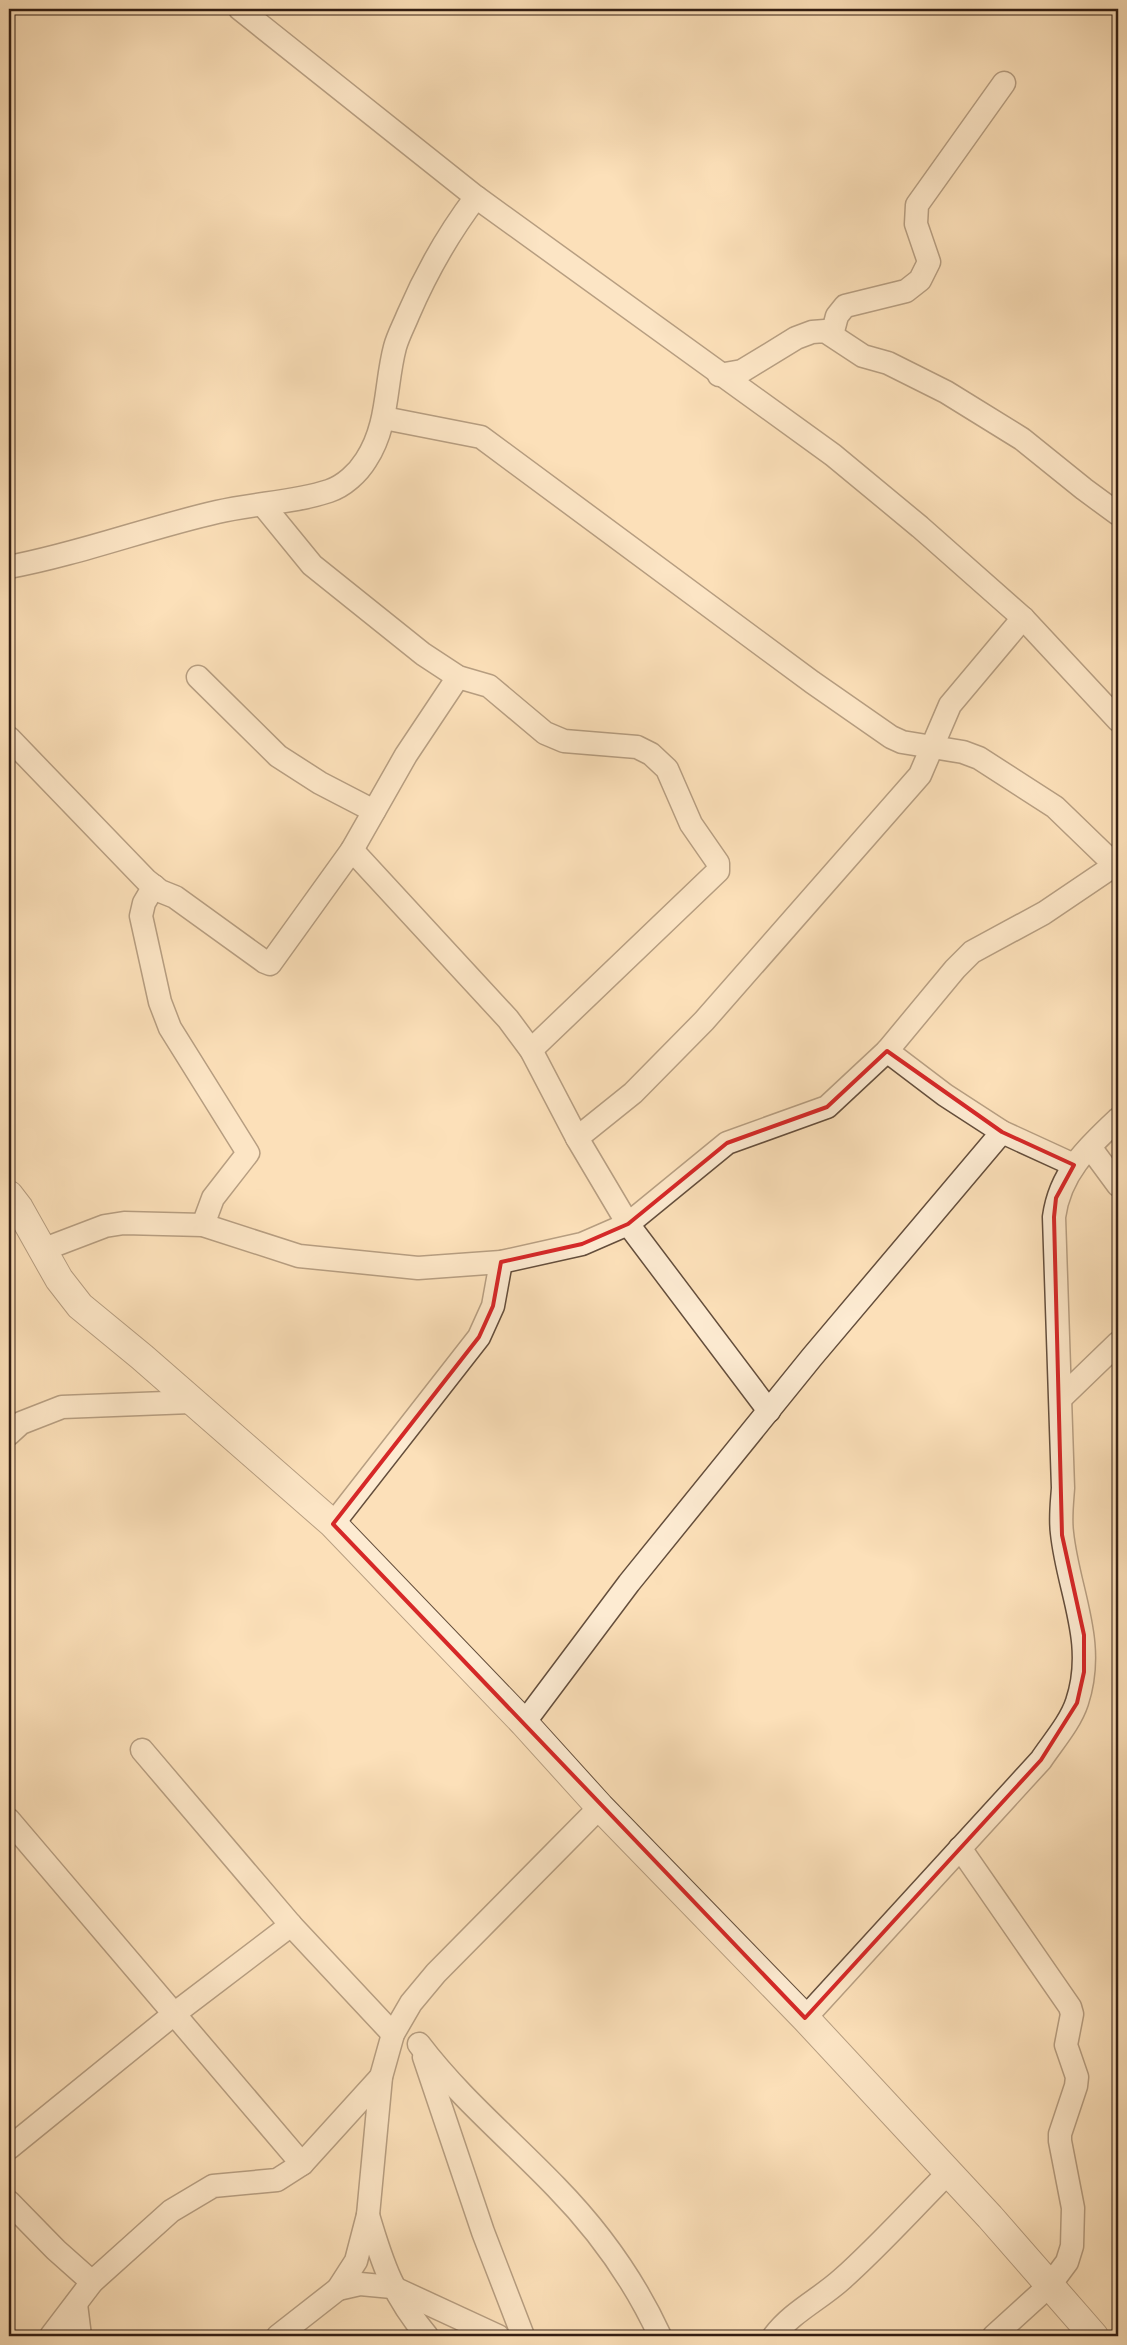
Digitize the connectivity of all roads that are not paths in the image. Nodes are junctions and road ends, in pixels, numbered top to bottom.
1 (240, 9) edge
2 (1004, 83) dead end
3 (476, 197) junction
4 (832, 335) junction
5 (720, 375) junction
6 (384, 418) junction
7 (263, 505) junction
8 (1118, 514) edge
9 (9, 567) edge
10 (1023, 618) junction
11 (198, 677) dead end
12 (458, 677) junction
13 (1118, 720) edge
14 (9, 738) edge
15 (931, 749) junction
16 (374, 812) junction
17 (352, 850) junction
18 (1117, 864) edge
19 (154, 886) junction
20 (531, 1050) junction
21 (887, 1051) junction
22 (1118, 1119) edge
23 (1002, 1132) junction
24 (577, 1138) junction
25 (1090, 1147) junction
26 (1074, 1165) junction
27 (1118, 1185) edge
28 (9, 1195) edge
29 (203, 1224) junction
30 (628, 1224) junction
31 (42, 1250) junction
32 (501, 1262) junction
33 (1118, 1343) edge
34 (1060, 1398) junction
35 (192, 1402) junction
36 (769, 1412) junction
37 (9, 1434) edge
38 (333, 1524) junction
39 (524, 1723) junction
40 (142, 1750) dead end
41 (600, 1807) junction
42 (9, 1820) edge
43 (960, 1848) junction
44 (291, 1925) junction
45 (411, 2004) junction
46 (174, 2014) junction
47 (805, 2018) junction
48 (393, 2034) junction
49 (420, 2044) junction
50 (382, 2077) junction
51 (9, 2148) edge
52 (302, 2164) junction
53 (948, 2173) junction
54 (9, 2202) edge
55 (368, 2214) junction
56 (92, 2282) junction
57 (1050, 2285) junction
58 (392, 2286) junction
59 (338, 2289) junction
60 (76, 2304) junction
61 (51, 2336) edge
62 (80, 2336) edge
63 (278, 2336) edge
64 (427, 2336) edge
65 (498, 2336) edge
66 (523, 2336) edge
67 (660, 2336) edge
68 (774, 2336) edge
69 (994, 2336) edge
70 (1094, 2336) edge

1 - 3 street
2 - 4 street
3 - 5 street
3 - 6 street
4 - 5 street
4 - 8 street
5 - 10 street
6 - 7 street
6 - 15 street
7 - 9 street
7 - 12 street
10 - 13 street
10 - 15 street
11 - 16 street
12 - 16 street
12 - 20 street
14 - 19 street
15 - 18 street
15 - 24 street
16 - 17 street
17 - 19 street
17 - 20 street
18 - 21 street
19 - 29 street
20 - 24 street
21 - 23 street
21 - 30 street
22 - 25 street
23 - 26 street
23 - 36 street
24 - 30 street
25 - 26 street
25 - 27 street
26 - 34 street
28 - 31 street
29 - 31 street
29 - 32 street
30 - 32 street
30 - 36 street
31 - 35 street
32 - 38 street
33 - 34 street
34 - 43 street
35 - 37 street
35 - 38 street
36 - 39 street
38 - 39 street
39 - 41 street
40 - 44 street
41 - 45 street
41 - 47 street
42 - 46 street
43 - 47 street
43 - 57 street
44 - 46 street
44 - 48 street
45 - 48 street
45 - 49 street
46 - 51 street
46 - 52 street
47 - 53 street
48 - 50 street
49 - 66 street
49 - 67 street
50 - 52 street
50 - 55 street
52 - 56 street
53 - 57 street
53 - 68 street
54 - 56 street
55 - 58 street
55 - 59 street
56 - 60 street
57 - 69 street
57 - 70 street
58 - 59 street
58 - 64 street
58 - 65 street
59 - 63 street
60 - 61 street
60 - 62 street

